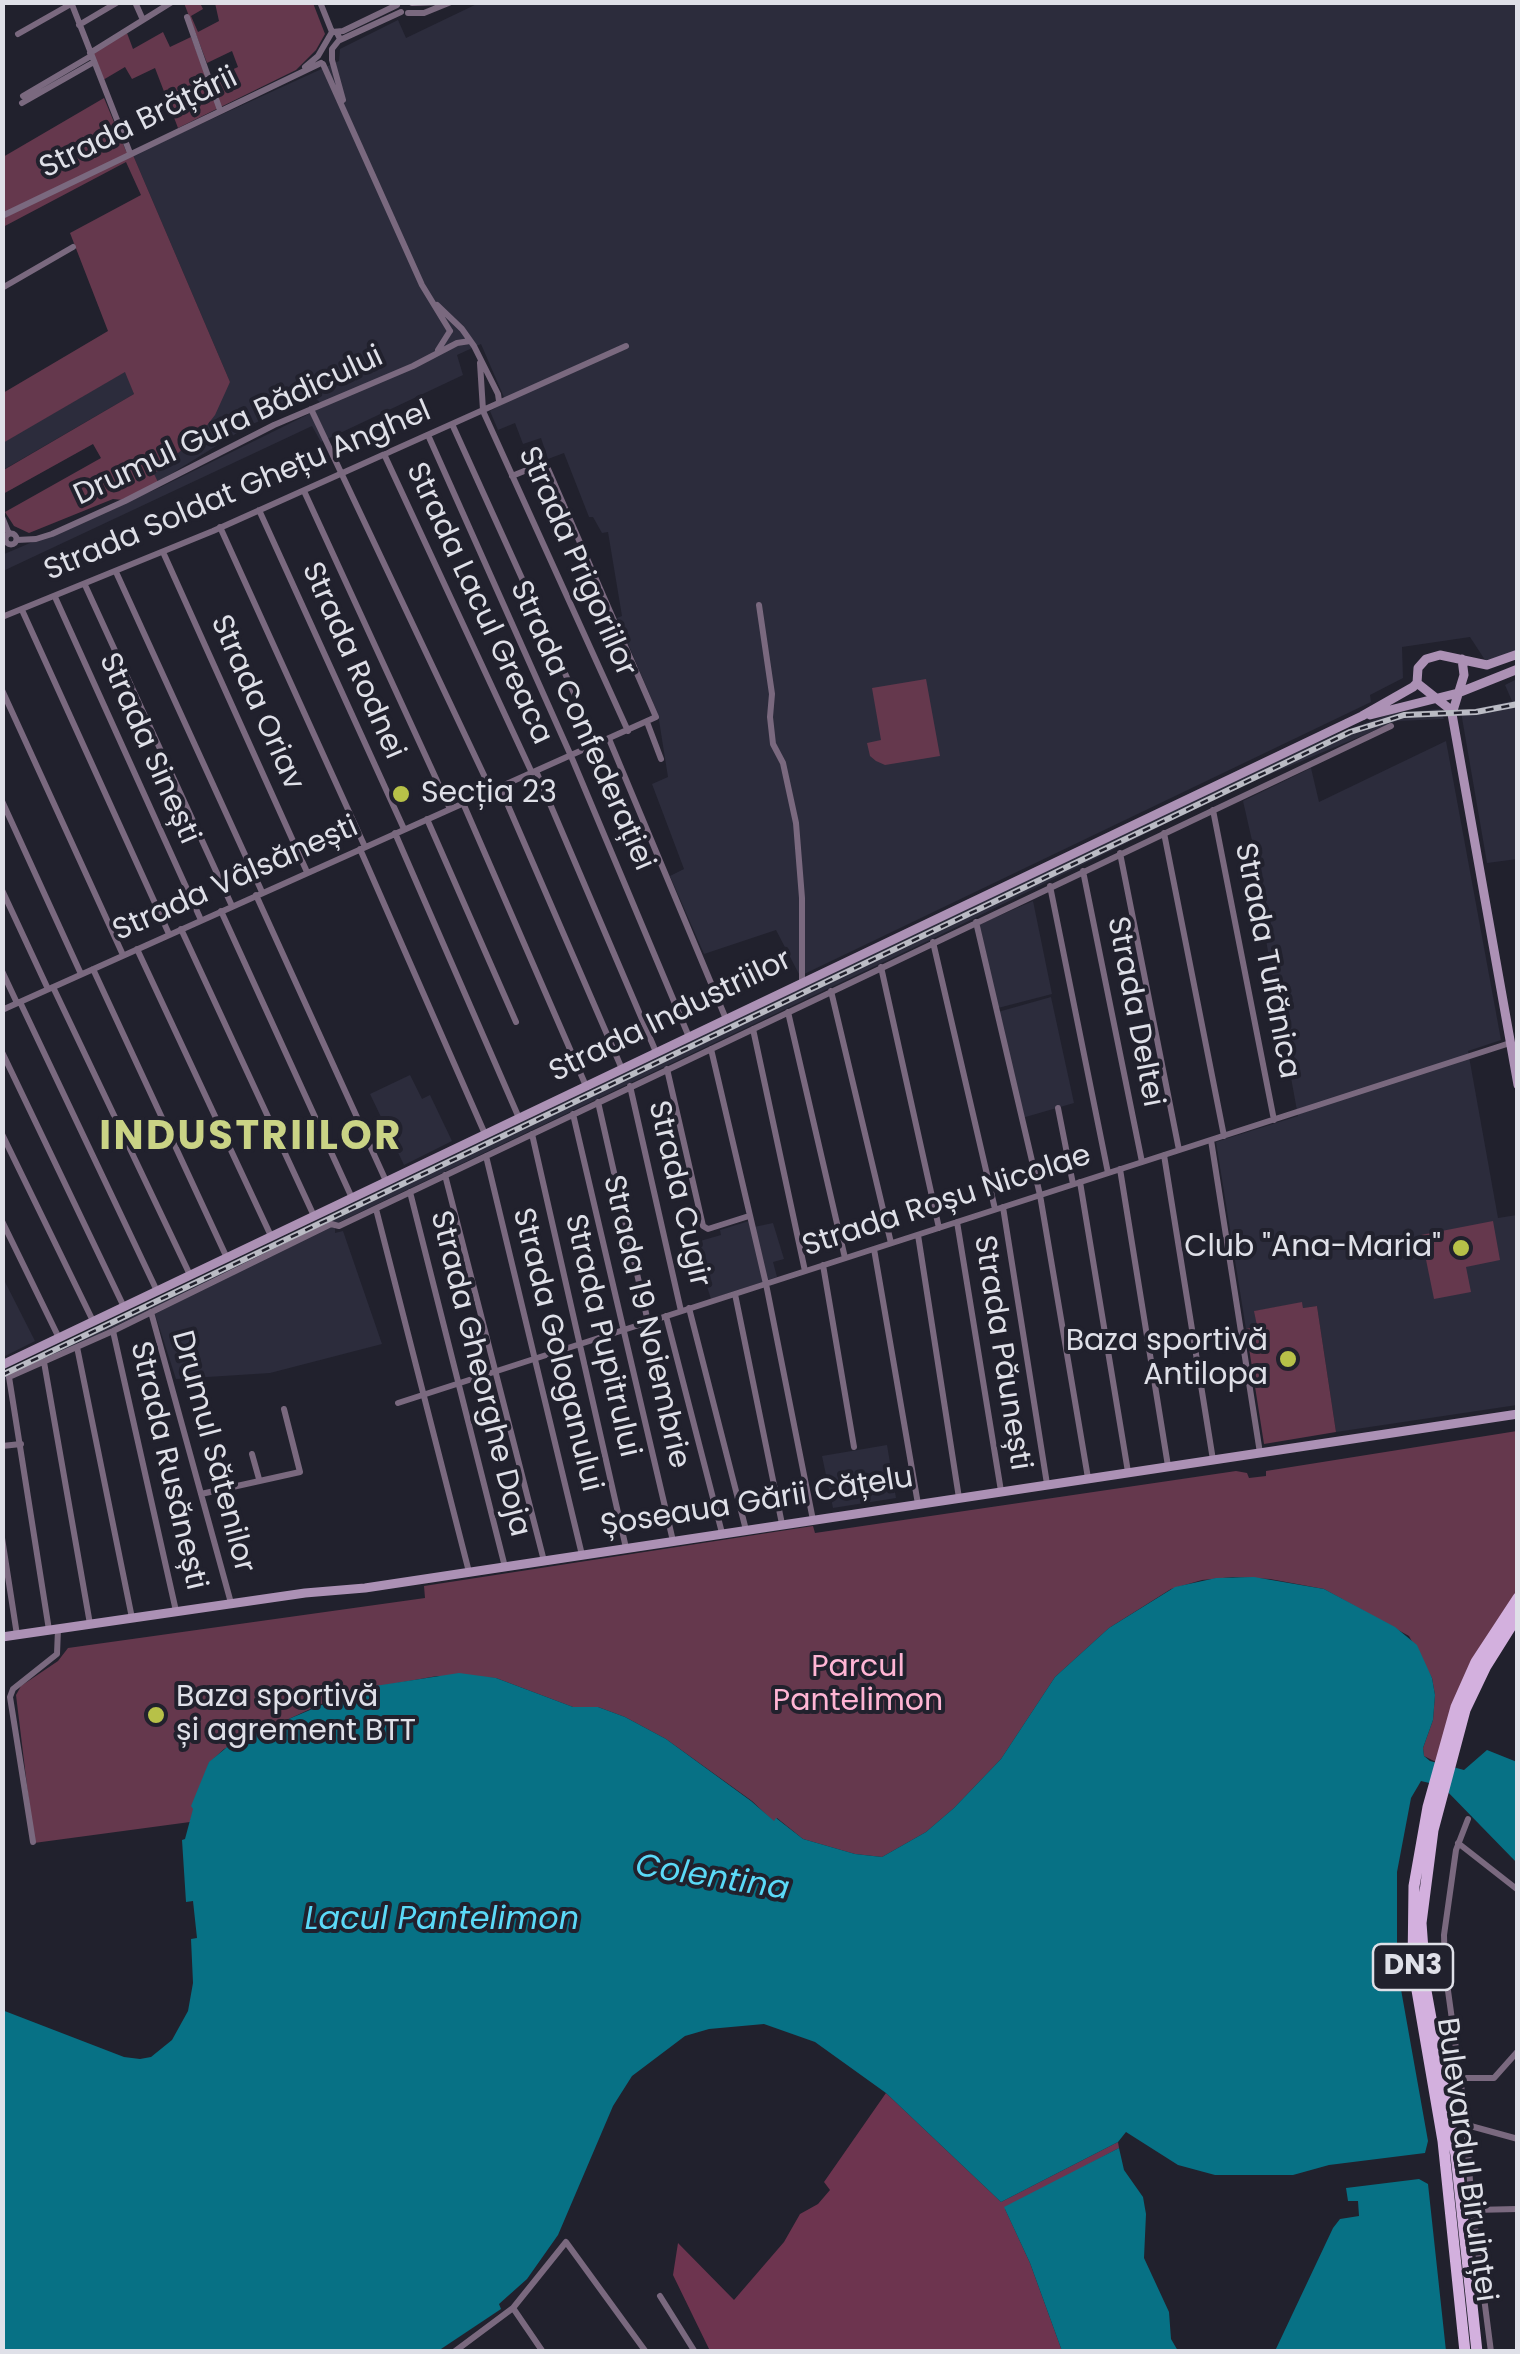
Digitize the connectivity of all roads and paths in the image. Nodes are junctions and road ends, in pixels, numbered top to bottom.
1 (118, 2) edge
2 (135, 2) edge
3 (172, 2) edge
4 (320, 2) edge
5 (442, 2) edge
6 (451, 2) edge
7 (71, 3) edge
8 (412, 3) edge
9 (401, 8) edge
10 (187, 17) dead end
11 (143, 20) junction
12 (79, 25) junction
13 (18, 34) dead end
14 (336, 35) junction
15 (92, 57) junction
16 (332, 60) junction
17 (321, 61) junction
18 (22, 100) dead end
19 (220, 110) junction
20 (349, 121) junction
21 (130, 153) junction
22 (2, 216) edge
23 (73, 247) dead end
24 (2, 288) edge
25 (427, 296) junction
26 (450, 334) junction
27 (463, 337) junction
28 (626, 346) dead end
29 (434, 355) junction
30 (480, 356) junction
31 (497, 392) junction
32 (488, 403) junction
33 (312, 409) junction
34 (452, 424) junction
35 (428, 435) junction
36 (384, 454) junction
37 (344, 472) junction
38 (512, 476) junction
39 (304, 490) junction
40 (259, 510) junction
41 (2, 517) edge
42 (220, 528) junction
43 (13, 537) junction
44 (5, 546) edge
45 (163, 552) junction
46 (116, 572) junction
47 (85, 585) junction
48 (55, 597) junction
49 (759, 605) dead end
50 (22, 610) junction
51 (2, 617) edge
52 (1518, 654) edge
53 (1462, 659) junction
54 (1518, 669) edge
55 (1417, 683) junction
56 (2, 690) edge
57 (1458, 693) junction
58 (1434, 699) junction
59 (1451, 710) junction
60 (1362, 716) junction
61 (650, 721) junction
62 (1392, 726) dead end
63 (628, 731) junction
64 (609, 739) junction
65 (597, 744) junction
66 (571, 756) junction
67 (661, 759) dead end
68 (534, 772) junction
69 (500, 786) junction
70 (491, 790) junction
71 (2, 802) edge
72 (463, 803) junction
73 (450, 808) junction
74 (1213, 810) junction
75 (427, 819) junction
76 (404, 829) junction
77 (395, 833) junction
78 (1164, 833) junction
79 (363, 848) junction
80 (1120, 853) junction
81 (1083, 871) junction
82 (308, 872) junction
83 (1050, 886) junction
84 (2, 890) edge
85 (260, 894) junction
86 (232, 906) junction
87 (221, 911) junction
88 (201, 920) junction
89 (976, 922) junction
90 (182, 929) junction
91 (169, 934) junction
92 (932, 942) junction
93 (137, 949) junction
94 (123, 955) junction
95 (803, 960) junction
96 (881, 967) junction
97 (93, 969) junction
98 (2, 972) edge
99 (81, 974) junction
100 (815, 976) junction
101 (802, 982) junction
102 (51, 988) junction
103 (831, 991) junction
104 (18, 1003) junction
105 (2, 1010) edge
106 (788, 1012) junction
107 (726, 1019) junction
108 (516, 1022) dead end
109 (753, 1029) junction
110 (689, 1036) junction
111 (1510, 1043) junction
112 (711, 1048) junction
113 (2, 1052) edge
114 (656, 1052) junction
115 (622, 1069) junction
116 (667, 1069) junction
117 (586, 1086) junction
118 (630, 1086) junction
119 (1518, 1086) edge
120 (598, 1102) junction
121 (1058, 1108) dead end
122 (574, 1114) junction
123 (518, 1118) junction
124 (1274, 1120) junction
125 (2, 1134) edge
126 (485, 1134) junction
127 (532, 1134) junction
128 (1224, 1136) junction
129 (1211, 1140) junction
130 (1180, 1150) junction
131 (1164, 1155) junction
132 (486, 1156) junction
133 (1142, 1162) junction
134 (1120, 1169) junction
135 (1108, 1173) junction
136 (445, 1176) junction
137 (386, 1181) junction
138 (1076, 1183) junction
139 (410, 1192) junction
140 (1040, 1195) junction
141 (352, 1198) junction
142 (376, 1208) junction
143 (999, 1208) junction
144 (314, 1216) junction
145 (750, 1216) junction
146 (2, 1221) edge
147 (957, 1222) junction
148 (940, 1228) junction
149 (918, 1234) junction
150 (271, 1236) junction
151 (892, 1243) junction
152 (874, 1249) junction
153 (227, 1258) junction
154 (846, 1258) junction
155 (823, 1265) junction
156 (805, 1271) junction
157 (190, 1275) junction
158 (766, 1284) junction
159 (157, 1291) junction
160 (735, 1294) junction
161 (124, 1306) junction
162 (685, 1310) junction
163 (151, 1312) junction
164 (666, 1316) junction
165 (94, 1322) junction
166 (648, 1322) junction
167 (624, 1330) junction
168 (113, 1331) junction
169 (59, 1338) junction
170 (580, 1344) junction
171 (77, 1347) junction
172 (534, 1358) junction
173 (44, 1362) junction
174 (2, 1365) edge
175 (495, 1371) junction
176 (458, 1383) junction
177 (424, 1394) junction
178 (398, 1403) dead end
179 (284, 1408) dead end
180 (1518, 1414) edge
181 (21, 1444) junction
182 (2, 1446) edge
183 (854, 1446) dead end
184 (1260, 1452) junction
185 (252, 1454) dead end
186 (1213, 1460) junction
187 (1168, 1466) junction
188 (1128, 1472) junction
189 (1088, 1478) junction
190 (259, 1479) junction
191 (1047, 1484) junction
192 (1000, 1491) junction
193 (201, 1494) junction
194 (959, 1498) junction
195 (918, 1504) junction
196 (812, 1520) junction
197 (782, 1524) junction
198 (746, 1530) junction
199 (722, 1533) junction
200 (2, 1538) edge
201 (673, 1540) junction
202 (626, 1548) junction
203 (582, 1555) junction
204 (544, 1561) junction
205 (505, 1567) junction
206 (469, 1572) junction
207 (1518, 1598) edge
208 (230, 1604) junction
209 (176, 1611) junction
210 (1518, 1615) edge
211 (132, 1618) junction
212 (90, 1624) junction
213 (54, 1630) junction
214 (17, 1635) junction
215 (2, 1637) edge
216 (1451, 1741) junction
217 (1468, 1819) dead end
218 (33, 1842) dead end
219 (1458, 1843) junction
220 (1424, 1850) junction
221 (1518, 1890) edge
222 (1518, 2052) edge
223 (1460, 2078) junction
224 (1466, 2126) junction
225 (1518, 2140) edge
226 (1446, 2165) junction
227 (1461, 2196) junction
228 (1518, 2208) edge
229 (1473, 2210) junction
230 (660, 2296) dead end
231 (513, 2308) junction
232 (461, 2350) edge
233 (543, 2352) edge
234 (646, 2352) edge
235 (695, 2352) edge
236 (1465, 2352) edge
237 (1476, 2352) edge
238 (1491, 2352) edge

1 - 12 street
2 - 11 street
3 - 11 street
4 - 14 street
5 - 8 street
6 - 9 street
7 - 12 street
7 - 13 street
8 - 9 street
9 - 14 street
10 - 19 street
11 - 15 street
12 - 15 street
14 - 16 street
14 - 17 street
15 - 18 street
15 - 21 street
16 - 17 street, Strada Brățării
16 - 20 street
17 - 19 street, Strada Brățării
17 - 20 street
19 - 21 street, Strada Brățării
20 - 25 street
21 - 22 street, Strada Brățării
23 - 24 street
25 - 26 street
25 - 27 street
26 - 27 street
26 - 27 street
26 - 29 street
27 - 29 street, Drumul Gura Bădicului
27 - 30 street
28 - 32 street, Strada Soldat Ghețu Anghel
29 - 33 street, Drumul Gura Bădicului
30 - 31 street
30 - 32 street
31 - 32 street
31 - 32 street
32 - 34 street, Strada Soldat Ghețu Anghel
32 - 38 street, Strada Prigoriilor
33 - 37 street
33 - 43 street, Drumul Gura Bădicului
34 - 35 street, Strada Soldat Ghețu Anghel
34 - 65 street
35 - 36 street, Strada Soldat Ghețu Anghel
35 - 66 street, Strada Confederației
36 - 37 street, Strada Soldat Ghețu Anghel
36 - 68 street, Strada Lacul Greaca
37 - 39 street, Strada Soldat Ghețu Anghel
37 - 70 street
38 - 61 street
38 - 63 street, Strada Prigoriilor
39 - 40 street, Strada Soldat Ghețu Anghel
39 - 73 street
40 - 42 street, Strada Soldat Ghețu Anghel
40 - 76 street, Strada Rodnei
41 - 43 street
42 - 45 street, Strada Soldat Ghețu Anghel
42 - 79 street
43 - 44 street, Drumul Gura Bădicului
45 - 46 street, Strada Soldat Ghețu Anghel
45 - 82 street, Strada Oriav
46 - 47 street, Strada Soldat Ghețu Anghel
46 - 85 street
47 - 48 street, Strada Soldat Ghețu Anghel
47 - 86 street
48 - 50 street, Strada Soldat Ghețu Anghel
48 - 88 street, Strada Sinești
49 - 95 street
50 - 51 street, Strada Soldat Ghețu Anghel
50 - 91 street
52 - 53 main road
53 - 55 main road, Strada Industriilor
53 - 57 main road
54 - 57 main road, Strada Industriilor
55 - 58 main road
55 - 60 main road, Strada Industriilor
56 - 94 street
57 - 58 main road, Strada Industriilor
57 - 59 main road
58 - 59 main road
58 - 60 main road, Strada Industriilor
59 - 111 main road
60 - 100 main road, Strada Industriilor
61 - 63 street, Strada Vâlsănești
61 - 67 street
62 - 74 street
63 - 64 street, Strada Vâlsănești
64 - 65 street, Strada Vâlsănești
64 - 107 street
65 - 66 street, Strada Vâlsănești
66 - 68 street, Strada Vâlsănești
66 - 110 street, Strada Confederației
68 - 69 street, Strada Vâlsănești
68 - 114 street, Strada Lacul Greaca
69 - 70 street, Strada Vâlsănești
69 - 115 street
70 - 72 street, Strada Vâlsănești
71 - 99 street
72 - 73 street, Strada Vâlsănești
72 - 117 street
73 - 75 street, Strada Vâlsănești
74 - 78 street
74 - 124 street, Strada Tufănica
75 - 76 street, Strada Vâlsănești
75 - 108 street
76 - 77 street, Strada Vâlsănești
77 - 79 street, Strada Vâlsănești
77 - 123 street
78 - 80 street
78 - 128 street
79 - 82 street, Strada Vâlsănești
79 - 126 street
80 - 81 street
80 - 130 street
81 - 83 street
81 - 133 street, Strada Deltei
82 - 85 street, Strada Vâlsănești
83 - 89 street
83 - 135 street
84 - 102 street
85 - 86 street, Strada Vâlsănești
85 - 137 street
86 - 87 street, Strada Vâlsănești
87 - 88 street, Strada Vâlsănești
87 - 141 street
88 - 90 street, Strada Vâlsănești
89 - 92 street
89 - 140 street
90 - 91 street, Strada Vâlsănești
90 - 144 street
91 - 93 street, Strada Vâlsănești
92 - 96 street
92 - 143 street
93 - 94 street, Strada Vâlsănești
93 - 150 street
94 - 97 street, Strada Vâlsănești
95 - 100 street
95 - 101 street
96 - 103 street
96 - 148 street
97 - 99 street, Strada Vâlsănești
97 - 153 street
98 - 104 street
99 - 102 street, Strada Vâlsănești
100 - 101 main road, Strada Industriilor
101 - 107 main road, Strada Industriilor
102 - 104 street, Strada Vâlsănești
102 - 157 street
103 - 106 street
103 - 151 street
104 - 105 street, Strada Vâlsănești
104 - 159 street
106 - 109 street
106 - 154 street
107 - 110 main road, Strada Industriilor
109 - 112 street
109 - 156 street
110 - 114 main road, Strada Industriilor
111 - 119 main road
111 - 124 street, Strada Roșu Nicolae
112 - 116 street
112 - 145 street
113 - 161 street
114 - 115 main road, Strada Industriilor
115 - 117 main road, Strada Industriilor
116 - 118 street
116 - 145 street
117 - 123 main road, Strada Industriilor
118 - 120 street
118 - 162 street, Strada Cugir
120 - 122 street
120 - 166 street
121 - 138 street
122 - 127 street
122 - 167 street, Strada 19 Noiembrie
123 - 126 main road, Strada Industriilor
124 - 128 street, Strada Roșu Nicolae
125 - 165 street
126 - 137 main road, Strada Industriilor
127 - 132 street
127 - 170 street, Strada Pupitrului
128 - 129 street, Strada Roșu Nicolae
129 - 130 street, Strada Roșu Nicolae
129 - 184 street
130 - 131 street, Strada Roșu Nicolae
131 - 133 street, Strada Roșu Nicolae
131 - 186 street
132 - 136 street
132 - 172 street, Strada Gologanului
133 - 134 street, Strada Roșu Nicolae
134 - 135 street, Strada Roșu Nicolae
134 - 187 street
135 - 138 street, Strada Roșu Nicolae
136 - 139 street
136 - 175 street
137 - 141 main road, Strada Industriilor
138 - 140 street, Strada Roșu Nicolae
138 - 188 street
139 - 142 street
139 - 176 street, Strada Gheorghe Doja
140 - 143 street, Strada Roșu Nicolae
140 - 189 street
141 - 144 main road, Strada Industriilor
142 - 163 street
142 - 177 street
143 - 147 street, Strada Roșu Nicolae
143 - 191 street
144 - 150 main road, Strada Industriilor
145 - 158 street
146 - 169 street
147 - 148 street, Strada Roșu Nicolae
147 - 192 street, Strada Păunești
148 - 149 street, Strada Roșu Nicolae
149 - 151 street, Strada Roșu Nicolae
149 - 194 street
150 - 153 main road, Strada Industriilor
151 - 152 street, Strada Roșu Nicolae
152 - 154 street, Strada Roșu Nicolae
152 - 195 street
153 - 157 main road, Strada Industriilor
154 - 155 street, Strada Roșu Nicolae
155 - 156 street, Strada Roșu Nicolae
155 - 183 street
156 - 158 street, Strada Roșu Nicolae
157 - 159 main road, Strada Industriilor
158 - 160 street, Strada Roșu Nicolae
158 - 196 street
159 - 161 main road, Strada Industriilor
160 - 162 street, Strada Roșu Nicolae
160 - 197 street
161 - 165 main road, Strada Industriilor
162 - 164 street, Strada Roșu Nicolae
162 - 198 street, Strada Cugir
163 - 168 street
163 - 193 street, Drumul Sătenilor
164 - 166 street, Strada Roșu Nicolae
164 - 199 street
165 - 169 main road, Strada Industriilor
166 - 167 street, Strada Roșu Nicolae
167 - 170 street, Strada Roșu Nicolae
167 - 201 street, Strada 19 Noiembrie
168 - 171 street
168 - 209 street, Strada Rusănești
169 - 174 main road, Strada Industriilor
170 - 172 street, Strada Roșu Nicolae
170 - 202 street, Strada Pupitrului
171 - 173 street
171 - 211 street
172 - 175 street, Strada Roșu Nicolae
172 - 203 street, Strada Gologanului
173 - 181 street
173 - 212 street
175 - 176 street, Strada Roșu Nicolae
175 - 204 street
176 - 177 street, Strada Roșu Nicolae
176 - 205 street, Strada Gheorghe Doja
177 - 178 street, Strada Roșu Nicolae
177 - 206 street
179 - 190 street
180 - 184 main road, Șoseaua Gării Cățelu
181 - 182 street
181 - 213 street
184 - 186 main road, Șoseaua Gării Cățelu
185 - 190 street
186 - 187 main road, Șoseaua Gării Cățelu
187 - 188 main road, Șoseaua Gării Cățelu
188 - 189 main road, Șoseaua Gării Cățelu
189 - 191 main road, Șoseaua Gării Cățelu
190 - 193 street
191 - 192 main road, Șoseaua Gării Cățelu
192 - 194 main road, Șoseaua Gării Cățelu
193 - 208 street, Drumul Sătenilor
194 - 195 main road, Șoseaua Gării Cățelu
195 - 196 main road, Șoseaua Gării Cățelu
196 - 197 main road, Șoseaua Gării Cățelu
197 - 198 main road, Șoseaua Gării Cățelu
198 - 199 main road, Șoseaua Gării Cățelu
199 - 201 main road, Șoseaua Gării Cățelu
200 - 214 street
201 - 202 main road, Șoseaua Gării Cățelu
202 - 203 main road, Șoseaua Gării Cățelu
203 - 204 main road, Șoseaua Gării Cățelu
204 - 205 main road, Șoseaua Gării Cățelu
205 - 206 main road, Șoseaua Gării Cățelu
206 - 208 main road, Șoseaua Gării Cățelu
207 - 216 main road, DN3
208 - 209 main road, Șoseaua Gării Cățelu
209 - 211 main road, Șoseaua Gării Cățelu
210 - 216 main road, DN3
211 - 212 main road, Șoseaua Gării Cățelu
212 - 213 main road, Șoseaua Gării Cățelu
213 - 214 main road, Șoseaua Gării Cățelu
213 - 218 street
214 - 215 main road, Șoseaua Gării Cățelu
216 - 220 main road, Bulevardul Biruinței / DN3
217 - 219 street, Bulevardul Biruinței
219 - 221 street
219 - 223 street, Bulevardul Biruinței
220 - 226 main road, Bulevardul Biruinței / DN3
220 - 227 main road, Bulevardul Biruinței / DN3
222 - 223 street
223 - 224 street, Bulevardul Biruinței
224 - 225 street
224 - 229 street, Bulevardul Biruinței
226 - 227 main road, DN3
226 - 236 main road, Bulevardul Biruinței / DN3
227 - 237 main road, Bulevardul Biruinței / DN3
228 - 229 street
229 - 238 street, Bulevardul Biruinței
230 - 235 street
231 - 232 street
231 - 233 street
231 - 234 street

